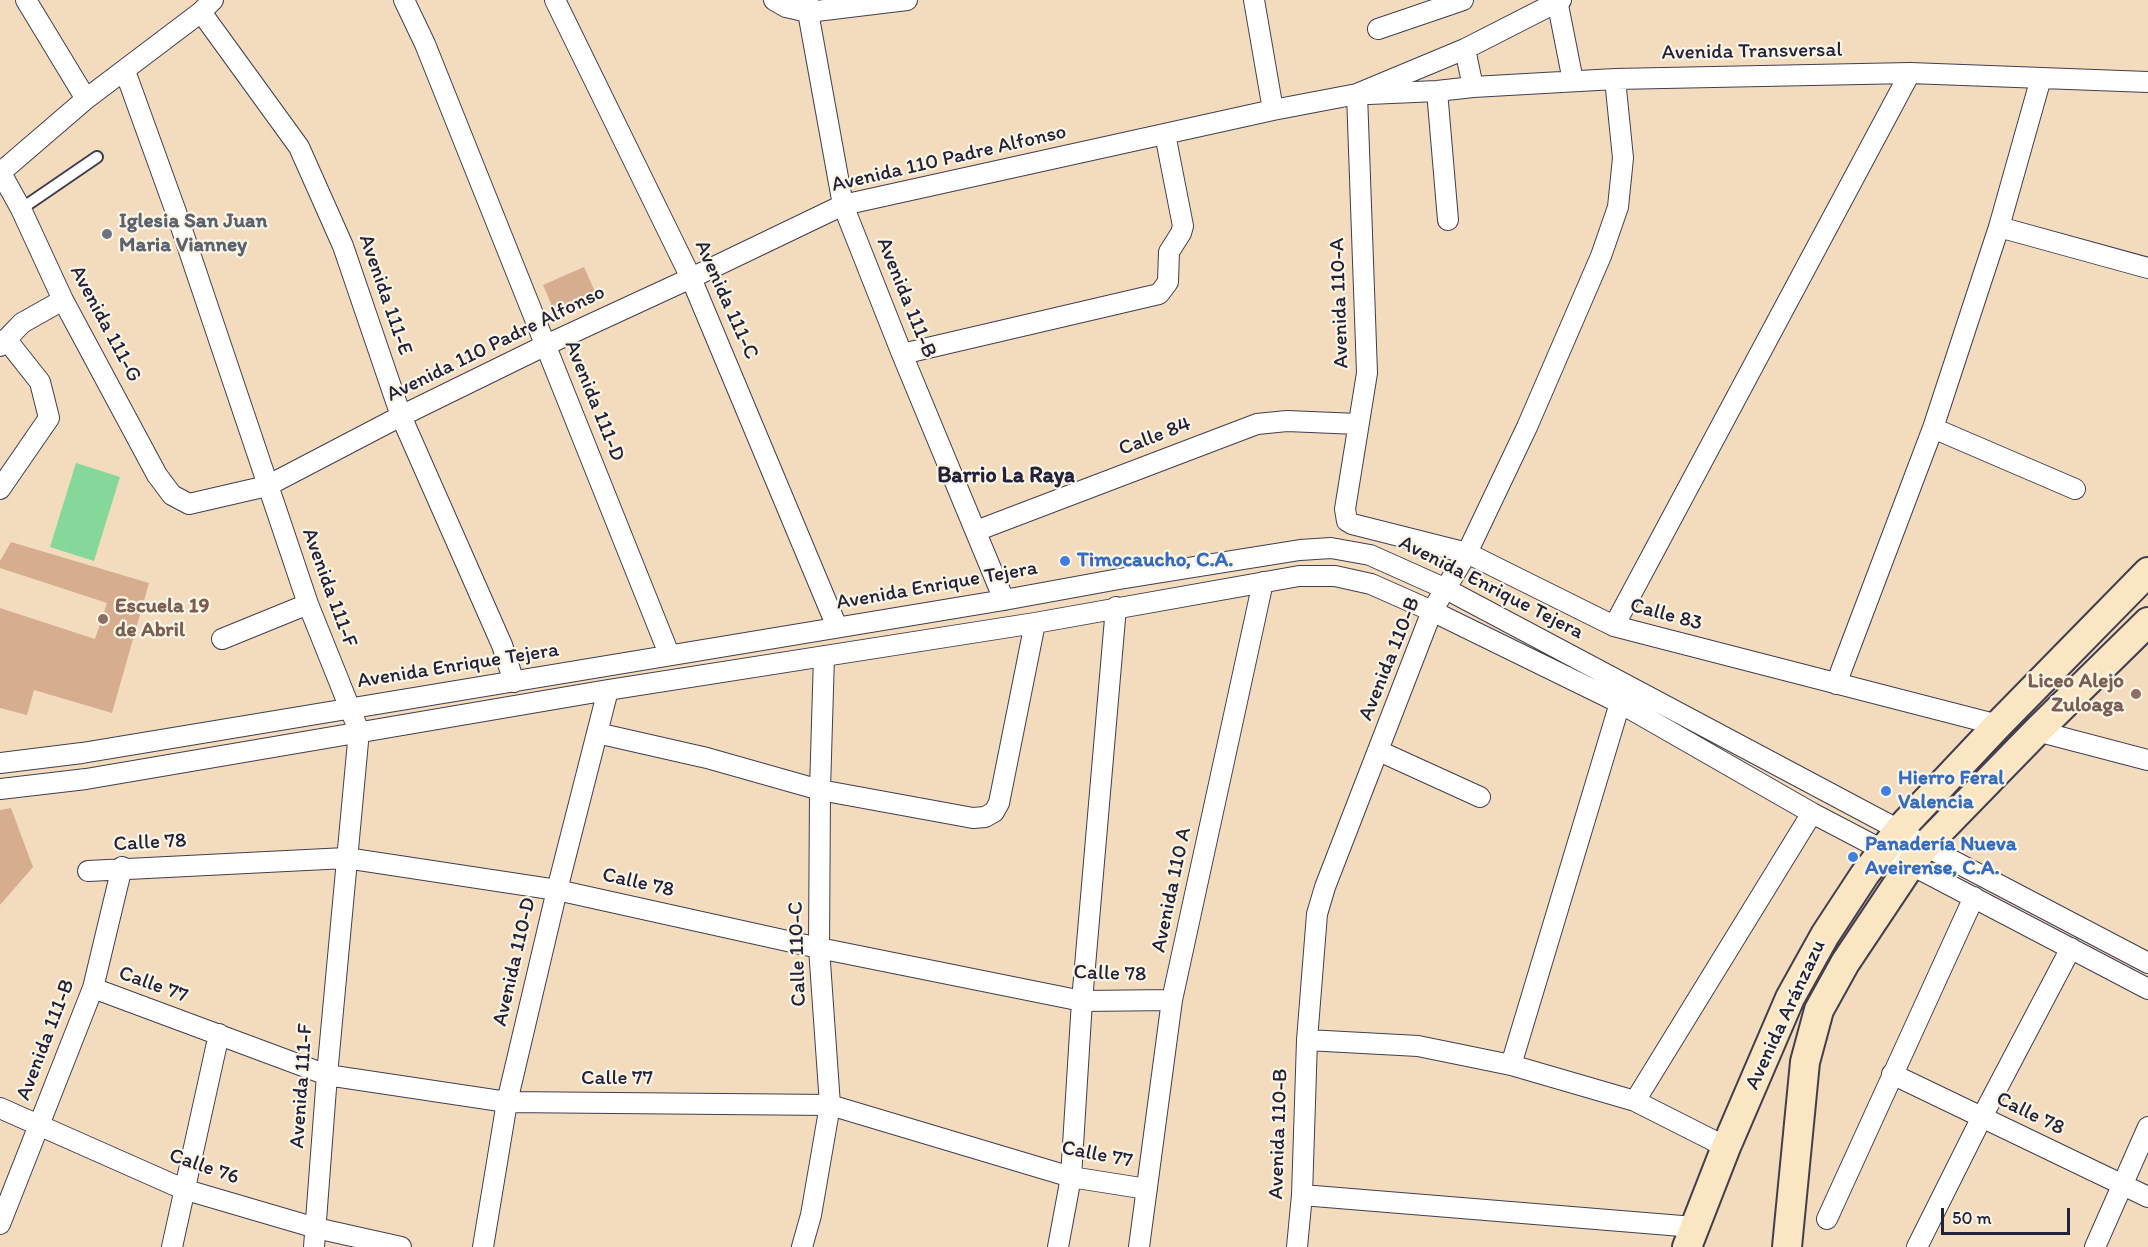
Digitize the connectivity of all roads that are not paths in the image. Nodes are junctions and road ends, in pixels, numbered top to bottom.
1 (26, 0) edge
2 (404, 0) edge
3 (555, 0) edge
4 (774, 0) edge
5 (907, 0) edge
6 (1254, 0) edge
7 (1463, 0) edge
8 (1559, 0) edge
9 (880, 2) edge
10 (207, 6) edge
11 (808, 6) edge
12 (1378, 29) dead end
13 (1466, 49) junction
14 (125, 71) junction
15 (1910, 73) junction
16 (2041, 78) junction
17 (1615, 79) junction
18 (1573, 81) junction
19 (2148, 82) edge
20 (1473, 87) junction
21 (1437, 91) junction
22 (1357, 94) junction
23 (86, 99) junction
24 (1273, 110) junction
25 (1166, 134) junction
26 (97, 157) dead end
27 (0, 173) edge
28 (843, 205) junction
29 (21, 209) junction
30 (1448, 220) dead end
31 (1998, 227) junction
32 (2148, 268) edge
33 (691, 278) junction
34 (63, 300) junction
35 (3, 342) edge
36 (546, 345) junction
37 (902, 354) junction
38 (401, 416) junction
39 (1358, 424) junction
40 (1933, 429) junction
41 (267, 486) junction
42 (0, 489) edge
43 (2074, 489) dead end
44 (172, 495) joint
45 (1346, 509) joint
46 (976, 531) junction
47 (1467, 553) junction
48 (2148, 572) edge
49 (1263, 582) junction
50 (1446, 589) junction
51 (1004, 600) junction
52 (308, 604) junction
53 (1116, 607) junction
54 (1432, 611) junction
55 (2148, 622) edge
56 (1035, 623) junction
57 (1614, 626) junction
58 (837, 627) junction
59 (222, 639) dead end
60 (669, 654) junction
61 (824, 656) junction
62 (513, 682) junction
63 (1836, 684) junction
64 (608, 690) junction
65 (1620, 703) junction
66 (349, 709) junction
67 (1998, 725) junction
68 (359, 731) junction
69 (2037, 731) junction
70 (597, 733) junction
71 (1379, 751) junction
72 (2148, 760) edge
73 (0, 763) edge
74 (0, 789) edge
75 (820, 790) junction
76 (1480, 797) dead end
77 (1812, 813) junction
78 (1891, 840) junction
79 (1918, 855) junction
80 (346, 858) junction
81 (122, 867) junction
82 (88, 871) dead end
83 (557, 890) junction
84 (1974, 897) junction
85 (819, 948) junction
86 (2071, 948) junction
87 (2148, 963) edge
88 (93, 988) junction
89 (2148, 988) edge
90 (1173, 1000) junction
91 (1082, 1001) junction
92 (219, 1034) junction
93 (1307, 1040) junction
94 (1511, 1065) junction
95 (1892, 1074) junction
96 (327, 1075) junction
97 (1635, 1101) junction
98 (507, 1102) junction
99 (830, 1105) junction
100 (0, 1108) edge
101 (1982, 1117) junction
102 (39, 1126) junction
103 (2148, 1127) edge
104 (1726, 1147) junction
105 (1071, 1177) junction
106 (2124, 1185) junction
107 (183, 1189) junction
108 (1147, 1189) junction
109 (1302, 1195) junction
110 (2148, 1197) edge
111 (1827, 1219) dead end
112 (0, 1224) edge
113 (315, 1237) edge
114 (1690, 1237) edge
115 (172, 1247) edge
116 (401, 1247) edge
117 (483, 1247) edge
118 (802, 1247) edge
119 (1058, 1247) edge
120 (1139, 1247) edge
121 (1297, 1247) edge
122 (1787, 1247) edge
123 (1917, 1247) edge
124 (2095, 1247) edge

1 - 23 street
2 - 36 street, Avenida 111-D
3 - 33 street, Avenida 111-C
4 - 11 street
5 - 9 street
6 - 24 street
7 - 12 street
8 - 13 street, Avenida 110 Padre Alfonso
8 - 18 street
9 - 11 street
10 - 14 street
10 - 38 street, Avenida 111-E
11 - 28 street, Avenida 111-B
13 - 20 street
13 - 22 street, Avenida 110 Padre Alfonso
14 - 23 street
14 - 41 street, Avenida 111-F
15 - 16 street, Avenida Transversal
15 - 17 street, Avenida Transversal
15 - 57 street
16 - 19 street, Avenida Transversal
16 - 31 street
17 - 18 street, Avenida Transversal
17 - 47 street, Avenida 110-B
18 - 20 street, Avenida Transversal
20 - 21 street, Avenida Transversal
21 - 22 street, Avenida Transversal
21 - 30 street
22 - 24 street, Avenida 110 Padre Alfonso
22 - 39 street, Avenida 110-A
23 - 27 street
24 - 25 street, Avenida 110 Padre Alfonso
25 - 28 street, Avenida 110 Padre Alfonso
25 - 37 street
26 - 29 lane
27 - 29 street, Avenida 111-G
28 - 33 street, Avenida 110 Padre Alfonso
28 - 37 street, Avenida 111-B
29 - 34 street, Avenida 111-G
31 - 32 street
31 - 40 street
33 - 36 street, Avenida 110 Padre Alfonso
33 - 58 street, Avenida 111-C
34 - 35 street
34 - 44 street, Avenida 111-G
35 - 42 street
36 - 38 street, Avenida 110 Padre Alfonso
36 - 60 street, Avenida 111-D
37 - 46 street, Avenida 111-B
38 - 41 street, Avenida 110 Padre Alfonso
38 - 62 street, Avenida 111-E
39 - 45 street, Avenida 110-A
39 - 46 street, Calle 84
40 - 43 street
40 - 63 street
41 - 44 street, Avenida 110 Padre Alfonso
41 - 52 street, Avenida 111-F
45 - 47 street, Calle 83
46 - 51 street, Avenida 111-B
47 - 50 street, Avenida 110-B
47 - 57 street, Calle 83
48 - 67 main road, Avenida Aránzazu
49 - 53 street, Avenida Enrique Tejera
49 - 54 street, Avenida Enrique Tejera
49 - 90 street, Avenida 110 A
50 - 51 street, Avenida Enrique Tejera
50 - 54 street, Avenida 110-B
50 - 78 street, Avenida Enrique Tejera
51 - 58 street, Avenida Enrique Tejera
52 - 59 street
52 - 66 street, Avenida 111-F
53 - 56 street, Avenida Enrique Tejera
53 - 91 street
54 - 65 street, Avenida Enrique Tejera
54 - 71 street, Avenida 110-B
55 - 69 main road, Avenida Aránzazu
56 - 61 street, Avenida Enrique Tejera
56 - 75 street
57 - 63 street, Calle 83
58 - 60 street, Avenida Enrique Tejera
60 - 62 street, Avenida Enrique Tejera
61 - 64 street, Avenida Enrique Tejera
61 - 75 street, Calle 110-C
62 - 66 street, Avenida Enrique Tejera
63 - 67 street, Calle 83
64 - 68 street, Avenida Enrique Tejera
64 - 70 street, Avenida 110-D
65 - 77 street, Avenida Enrique Tejera
65 - 94 street
66 - 68 street, Avenida 111-F
66 - 73 street, Avenida Enrique Tejera
67 - 78 main road, Avenida Aránzazu
68 - 74 street, Avenida Enrique Tejera
68 - 80 street, Avenida 111-F
69 - 72 street
69 - 79 main road, Avenida Aránzazu
70 - 75 street
70 - 83 street, Avenida 110-D
71 - 76 street
71 - 93 street, Avenida 110-B
75 - 85 street, Calle 110-C
77 - 78 street, Avenida Enrique Tejera
77 - 97 street
78 - 79 street, Avenida Enrique Tejera
78 - 104 main road, Avenida Aránzazu
79 - 84 street, Avenida Enrique Tejera
79 - 87 street, Avenida Enrique Tejera
79 - 122 main road, Avenida Aránzazu
80 - 81 street, Calle 78
80 - 83 street, Calle 78
80 - 96 street, Avenida 111-F
81 - 82 street, Calle 78
81 - 88 street, Avenida 111-B
83 - 85 street, Calle 78
83 - 98 street, Avenida 110-D
84 - 86 street, Avenida Enrique Tejera
84 - 95 street
85 - 91 street, Calle 78
85 - 99 street, Calle 110-C
86 - 89 street, Avenida Enrique Tejera
86 - 101 street
88 - 92 street, Calle 77
88 - 102 street, Avenida 111-B
90 - 91 street, Calle 78
90 - 108 street, Avenida 110 A
91 - 105 street
92 - 96 street, Calle 77
92 - 107 street
93 - 94 street
93 - 109 street, Avenida 110-B
94 - 97 street
95 - 101 street, Calle 78
95 - 111 street
96 - 98 street, Calle 77
96 - 113 street, Avenida 111-F
97 - 104 street
98 - 99 street, Calle 77
98 - 117 street, Avenida 110-D
99 - 105 street, Calle 77
99 - 118 street, Calle 110-C
100 - 102 street, Calle 76
101 - 106 street, Calle 78
101 - 123 street
102 - 107 street, Calle 76
102 - 112 street, Avenida 111-B
103 - 106 street
104 - 114 main road, Avenida Aránzazu
105 - 108 street, Calle 77
105 - 119 street
106 - 110 street, Calle 78
106 - 124 street
107 - 113 street, Calle 76
107 - 115 street
108 - 120 street, Avenida 110 A
109 - 114 street
109 - 121 street, Avenida 110-B
113 - 116 street, Calle 76

